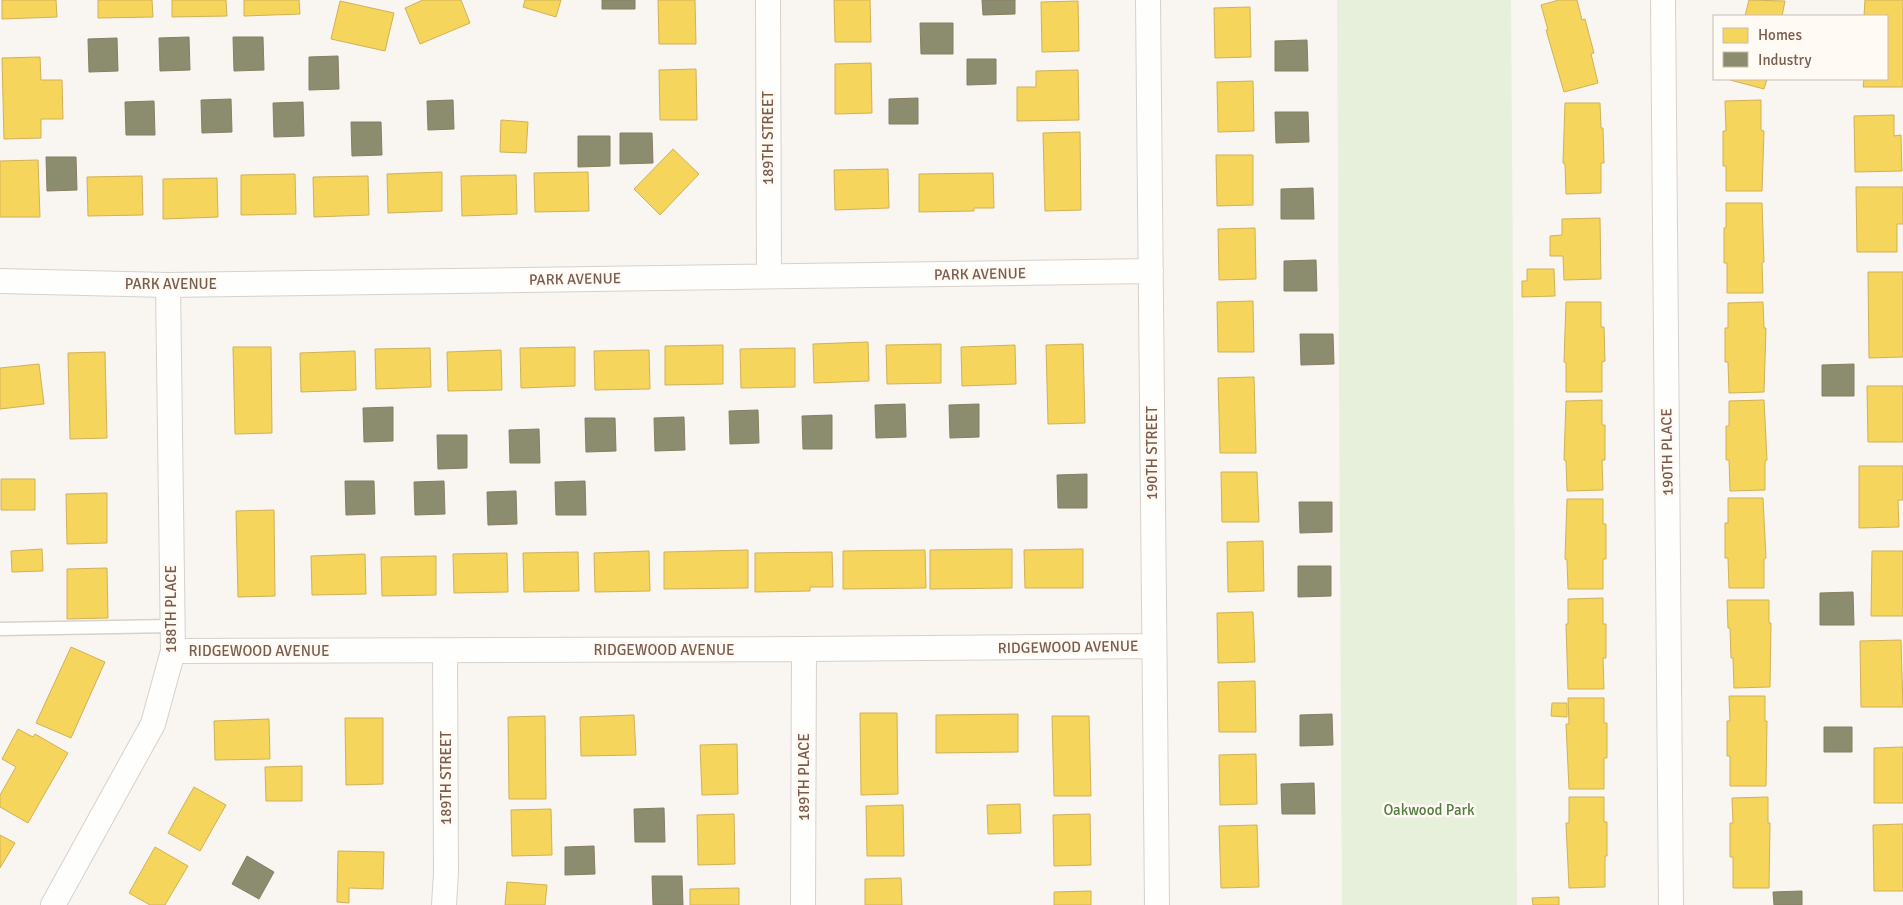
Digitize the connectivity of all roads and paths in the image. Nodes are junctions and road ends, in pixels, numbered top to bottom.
1 (768, 0) edge
2 (1148, 0) edge
3 (1663, 0) edge
4 (1151, 272) junction
5 (769, 276) junction
6 (0, 281) edge
7 (168, 285) junction
8 (172, 626) junction
9 (0, 629) edge
10 (1154, 646) junction
11 (804, 649) junction
12 (173, 651) junction
13 (445, 651) junction
14 (53, 905) edge
15 (444, 905) edge
16 (803, 905) edge
17 (1157, 905) edge
18 (1671, 905) edge

1 - 5 street, 189TH STREET
2 - 4 street, 190TH STREET
3 - 18 street, 190TH PLACE
4 - 5 street, PARK AVENUE
4 - 10 street, 190TH STREET
5 - 7 street, PARK AVENUE
6 - 7 street, PARK AVENUE
7 - 8 street, 188TH PLACE
8 - 9 lane
8 - 12 street, 188TH PLACE
10 - 11 street, RIDGEWOOD AVENUE
10 - 17 street, 190TH STREET
11 - 13 street, RIDGEWOOD AVENUE
11 - 16 street, 189TH PLACE
12 - 13 street, RIDGEWOOD AVENUE
12 - 14 street, 188TH PLACE
13 - 15 street, 189TH STREET

